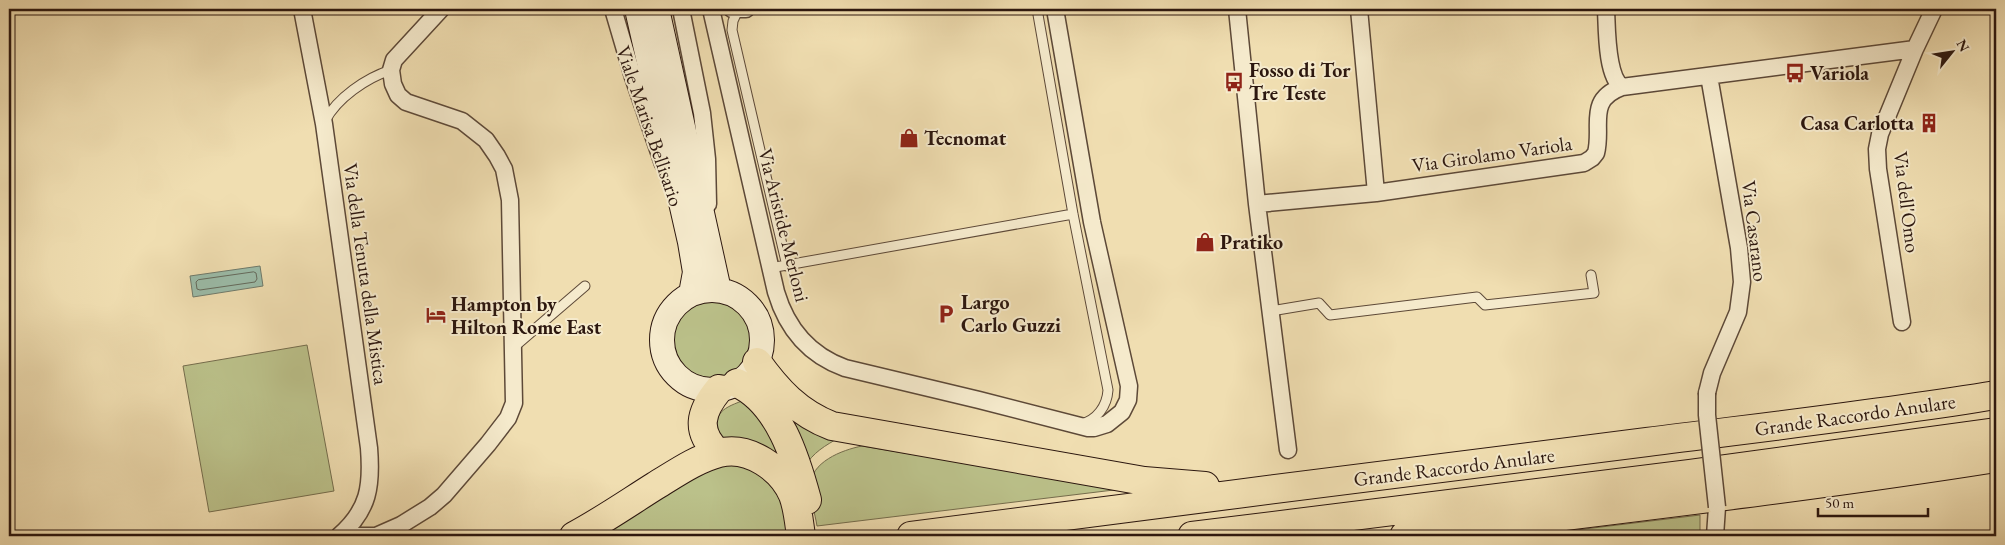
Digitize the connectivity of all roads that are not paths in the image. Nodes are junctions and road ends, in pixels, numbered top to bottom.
1 (302, 9) edge
2 (441, 9) edge
3 (613, 9) edge
4 (637, 9) edge
5 (657, 9) edge
6 (681, 9) edge
7 (711, 9) edge
8 (739, 9) edge
9 (1037, 9) edge
10 (1055, 9) edge
11 (1236, 9) edge
12 (1359, 9) edge
13 (1606, 9) edge
14 (1934, 9) edge
15 (1915, 49) junction
16 (391, 70) junction
17 (1709, 76) junction
18 (1622, 87) junction
19 (746, 123) junction
20 (324, 124) junction
21 (1376, 192) junction
22 (1257, 204) junction
23 (1073, 214) junction
24 (699, 244) junction
25 (787, 266) junction
26 (770, 268) junction
27 (1591, 275) dead end
28 (585, 286) dead end
29 (720, 290) junction
30 (691, 294) junction
31 (1270, 311) junction
32 (1902, 322) dead end
33 (514, 347) junction
34 (757, 362) junction
35 (728, 386) junction
36 (1996, 395) edge
37 (1074, 426) junction
38 (1996, 432) edge
39 (1288, 450) dead end
40 (718, 453) junction
41 (1996, 458) edge
42 (1274, 490) junction
43 (806, 526) edge
44 (339, 536) edge
45 (348, 536) edge
46 (574, 536) edge
47 (911, 536) edge
48 (1192, 536) edge
49 (1404, 536) edge
50 (1715, 536) edge

1 - 20 street, Via della Tenuta della Mistica
2 - 16 street
3 - 24 street, Viale Marisa Bellisario
4 - 24 main road, Viale Marisa Bellisario
5 - 24 main road, Viale Marisa Bellisario
6 - 24 street, Viale Marisa Bellisario
7 - 19 street, Via Aristide Merloni
8 - 19 lane
9 - 23 lane
10 - 37 street, Via Aristide Merloni
11 - 22 street
12 - 21 street
13 - 18 street
14 - 15 street, Via dell'Omo
15 - 17 street, Via Girolamo Variola
15 - 32 street, Via dell'Omo
16 - 20 lane
16 - 33 street
17 - 18 street, Via Girolamo Variola
17 - 50 street, Via Casarano, bridge
18 - 21 street, Via Girolamo Variola
19 - 25 lane
19 - 26 street, Via Aristide Merloni
20 - 44 street, Via della Tenuta della Mistica
21 - 22 street, Via Girolamo Variola
22 - 31 street
23 - 25 lane
23 - 37 lane
24 - 29 main road, Viale Marisa Bellisario
24 - 30 main road, Viale Marisa Bellisario
25 - 26 lane
26 - 37 street, Via Aristide Merloni
27 - 31 lane
28 - 33 lane
29 - 30 main road
29 - 34 main road
30 - 35 main road
31 - 39 street
33 - 45 street
34 - 35 main road
34 - 42 highway
35 - 40 highway
35 - 43 highway
36 - 42 highway, Grande Raccordo Anulare
38 - 48 highway, Grande Raccordo Anulare
40 - 43 highway
40 - 46 highway
41 - 49 highway
42 - 47 highway, Grande Raccordo Anulare

